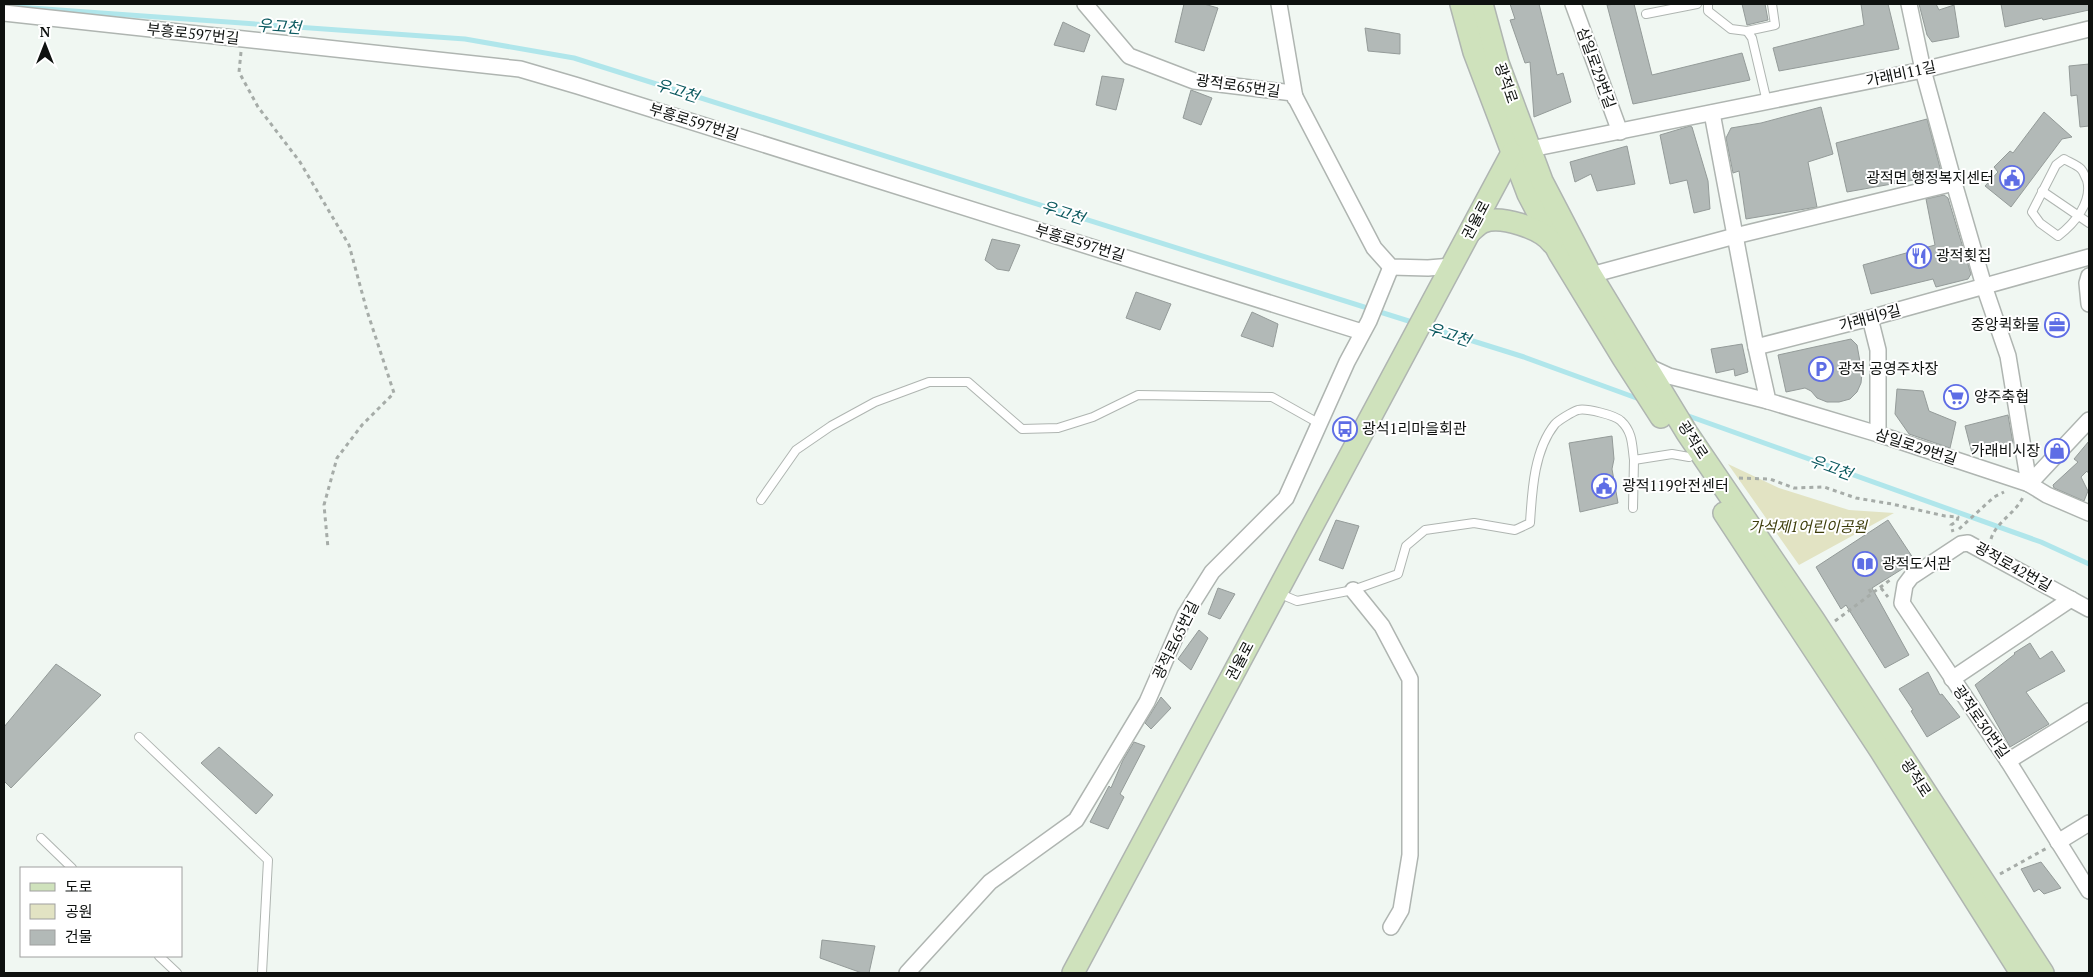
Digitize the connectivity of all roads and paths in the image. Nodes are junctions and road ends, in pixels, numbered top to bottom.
1 (1085, 4) edge
2 (1279, 4) edge
3 (1461, 4) edge
4 (1482, 4) edge
5 (1573, 4) edge
6 (1697, 4) edge
7 (1708, 4) edge
8 (1772, 4) edge
9 (1909, 4) edge
10 (4, 13) edge
11 (1646, 14) dead end
12 (2089, 29) edge
13 (1747, 31) junction
14 (243, 39) junction
15 (1923, 70) junction
16 (1296, 98) junction
17 (1767, 102) junction
18 (1712, 113) junction
19 (1620, 132) junction
20 (1521, 151) junction
21 (1954, 183) junction
22 (2042, 191) junction
23 (2080, 216) junction
24 (2089, 223) edge
25 (1470, 232) junction
26 (1735, 236) junction
27 (1560, 252) junction
28 (2089, 257) edge
29 (1452, 266) junction
30 (1391, 267) junction
31 (1591, 275) junction
32 (2089, 276) edge
33 (1984, 286) junction
34 (2089, 304) edge
35 (1870, 318) junction
36 (1365, 327) junction
37 (1756, 347) junction
38 (1644, 372) junction
39 (1768, 401) junction
40 (2089, 420) edge
41 (1320, 424) junction
42 (1878, 434) junction
43 (1681, 435) junction
44 (1689, 457) junction
45 (1634, 460) junction
46 (1733, 479) dead end
47 (2026, 489) junction
48 (2008, 490) dead end
49 (760, 500) dead end
50 (1633, 508) dead end
51 (2089, 513) edge
52 (1959, 530) dead end
53 (1953, 532) dead end
54 (1990, 543) dead end
55 (328, 548) dead end
56 (1881, 588) dead end
57 (1353, 590) junction
58 (1869, 590) dead end
59 (1277, 592) junction
60 (1872, 594) junction
61 (2071, 599) junction
62 (1902, 603) joint
63 (2089, 609) edge
64 (1831, 624) dead end
65 (1952, 679) junction
66 (2089, 711) edge
67 (139, 737) dead end
68 (2008, 761) junction
69 (2089, 823) edge
70 (41, 838) dead end
71 (2054, 844) junction
72 (71, 867) edge
73 (1999, 874) dead end
74 (2089, 891) edge
75 (1391, 928) dead end
76 (160, 957) edge
77 (177, 973) edge
78 (262, 973) edge
79 (907, 973) edge
80 (1073, 973) edge
81 (2021, 973) edge
82 (2043, 973) edge

1 - 16 street, 광적로65번길
2 - 16 street, 광적로65번길
3 - 20 main road, 광적로
4 - 20 main road, 광적로
5 - 19 street, 삼일로29번길
6 - 11 lane
7 - 13 lane
8 - 13 lane
9 - 15 street
10 - 14 street, 부흥로597번길
12 - 15 street, 가래비11길
13 - 17 lane
14 - 36 street, 부흥로597번길
14 - 55 path
15 - 17 street, 가래비11길
15 - 21 street
16 - 30 street, 광적로65번길
17 - 18 street, 가래비11길
18 - 19 street
18 - 26 street
19 - 20 street
20 - 25 main road, 권율로
20 - 27 main road, 광적로
20 - 31 main road, 광적로
21 - 26 street
21 - 33 street
22 - 23 lane
22 - 23 lane
22 - 23 lane
23 - 24 lane
25 - 27 main road
25 - 29 main road, 권율로
26 - 31 street
26 - 37 street
27 - 38 main road, 광적로
28 - 33 street, 가래비9길
29 - 30 street
29 - 59 main road, 권율로
30 - 36 street, 광적로65번길
31 - 38 main road, 광적로
32 - 34 street
33 - 35 street, 가래비9길
33 - 47 street
35 - 37 street, 가래비9길
35 - 42 street
36 - 41 street, 광적로65번길
37 - 39 street
38 - 39 street, 삼일로29번길
38 - 43 main road
39 - 42 street, 삼일로29번길
40 - 47 street
41 - 49 lane
41 - 79 street, 광적로65번길
42 - 47 street, 삼일로29번길
43 - 44 main road, 광적로
43 - 82 main road, 광적로
44 - 45 lane
44 - 81 main road, 광적로
45 - 50 lane
45 - 57 lane
46 - 53 path
47 - 51 street, 삼일로29번길
47 - 54 path
48 - 52 path
56 - 60 path
57 - 59 lane
57 - 75 street
58 - 60 path
59 - 80 main road, 권율로
60 - 64 path
61 - 62 street, 광적로42번길
61 - 63 street, 광적로42번길
61 - 65 street
62 - 65 street, 광적로30번길
65 - 68 street, 광적로30번길
66 - 68 street
67 - 78 lane
68 - 71 street, 광적로30번길
69 - 71 street
70 - 72 lane
71 - 73 path
71 - 74 street, 광적로30번길
76 - 77 lane

